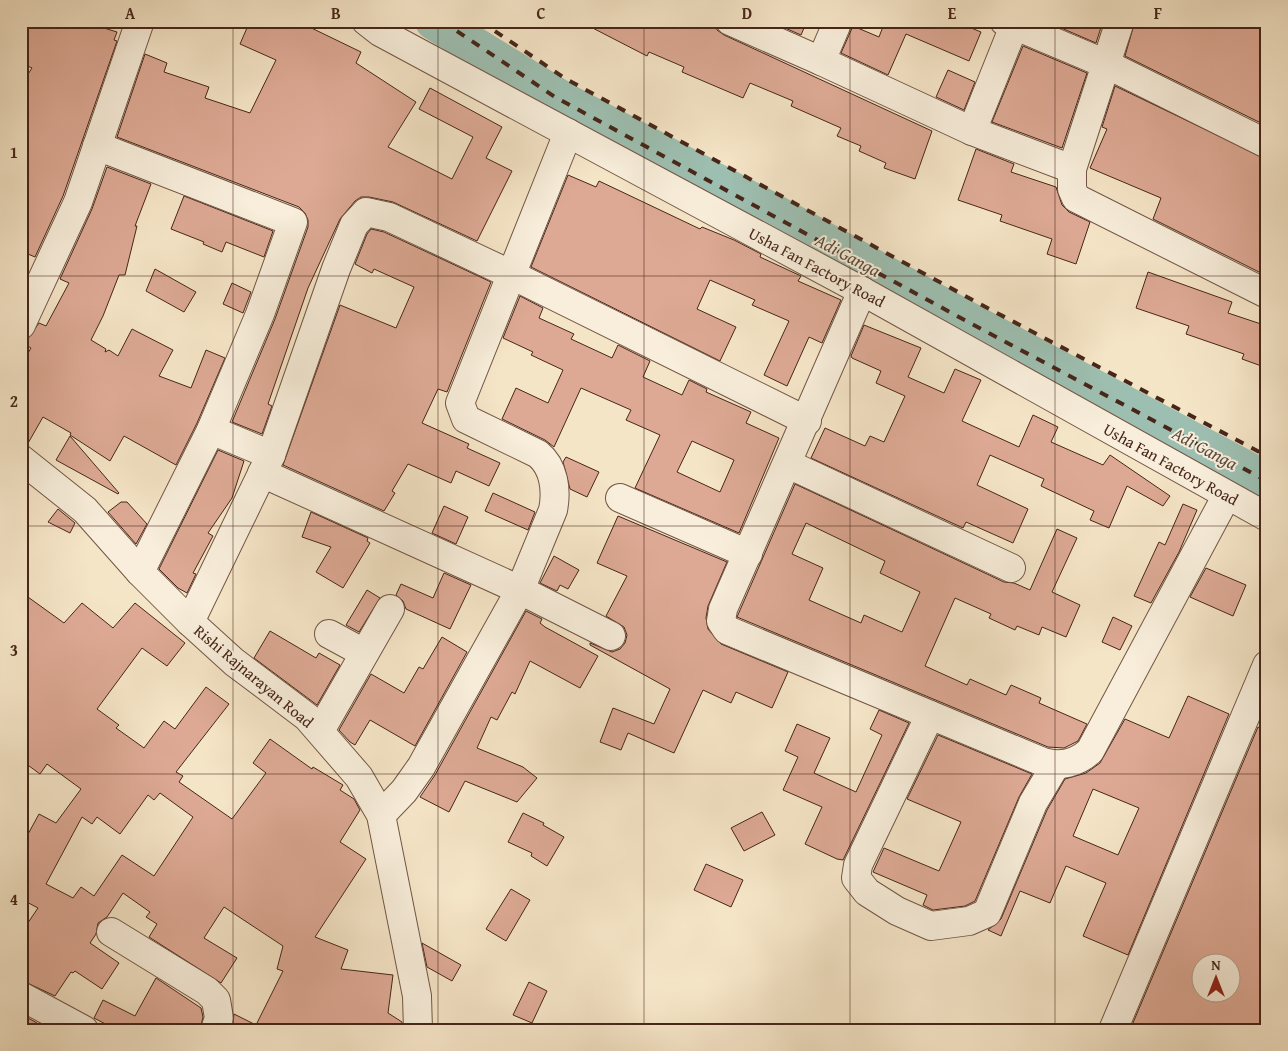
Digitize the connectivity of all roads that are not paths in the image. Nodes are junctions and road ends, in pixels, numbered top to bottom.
1 (140, 21) edge
2 (366, 21) edge
3 (730, 21) edge
4 (838, 21) edge
5 (1120, 21) edge
6 (1012, 23) edge
7 (821, 61) junction
8 (1106, 64) junction
9 (972, 131) junction
10 (568, 133) junction
11 (1267, 144) edge
12 (97, 146) junction
13 (1072, 169) junction
14 (510, 274) junction
15 (862, 291) junction
16 (1267, 294) edge
17 (21, 325) edge
18 (806, 421) junction
19 (211, 430) junction
20 (21, 459) edge
21 (266, 464) junction
22 (788, 464) junction
23 (1227, 495) junction
24 (620, 498) dead end
25 (1267, 517) edge
26 (748, 554) junction
27 (1011, 568) dead end
28 (140, 572) junction
29 (520, 590) junction
30 (390, 609) dead end
31 (190, 622) junction
32 (329, 634) dead end
33 (612, 636) dead end
34 (364, 653) junction
35 (1267, 664) edge
36 (930, 715) junction
37 (320, 731) junction
38 (1055, 766) junction
39 (381, 815) junction
40 (111, 932) dead end
41 (21, 996) edge
42 (68, 1026) edge
43 (215, 1030) edge
44 (418, 1030) edge
45 (1113, 1030) edge

1 - 12 street
2 - 10 street, Usha Fan Factory Road
3 - 7 street
4 - 7 street
5 - 8 street
6 - 8 street
6 - 9 street
7 - 9 street
8 - 11 street
8 - 13 street
9 - 13 street
10 - 14 street
10 - 15 street, Usha Fan Factory Road
12 - 17 street
12 - 19 street
13 - 16 street
14 - 18 street
14 - 21 street
14 - 29 street
15 - 18 street
15 - 23 street, Usha Fan Factory Road
18 - 22 street
19 - 21 street
19 - 28 street
20 - 28 street, Rishi Rajnarayan Road
21 - 29 street
21 - 31 street
22 - 26 street
22 - 27 street
23 - 25 street, Usha Fan Factory Road
23 - 38 street
24 - 26 street
26 - 36 street
28 - 31 street, Rishi Rajnarayan Road
29 - 33 street
29 - 39 street
30 - 34 street
31 - 37 street, Rishi Rajnarayan Road
32 - 34 street
34 - 37 street
35 - 45 street
36 - 38 street
36 - 38 street
37 - 39 street, Rishi Rajnarayan Road
39 - 44 street, Rishi Rajnarayan Road
40 - 43 street
41 - 42 street

